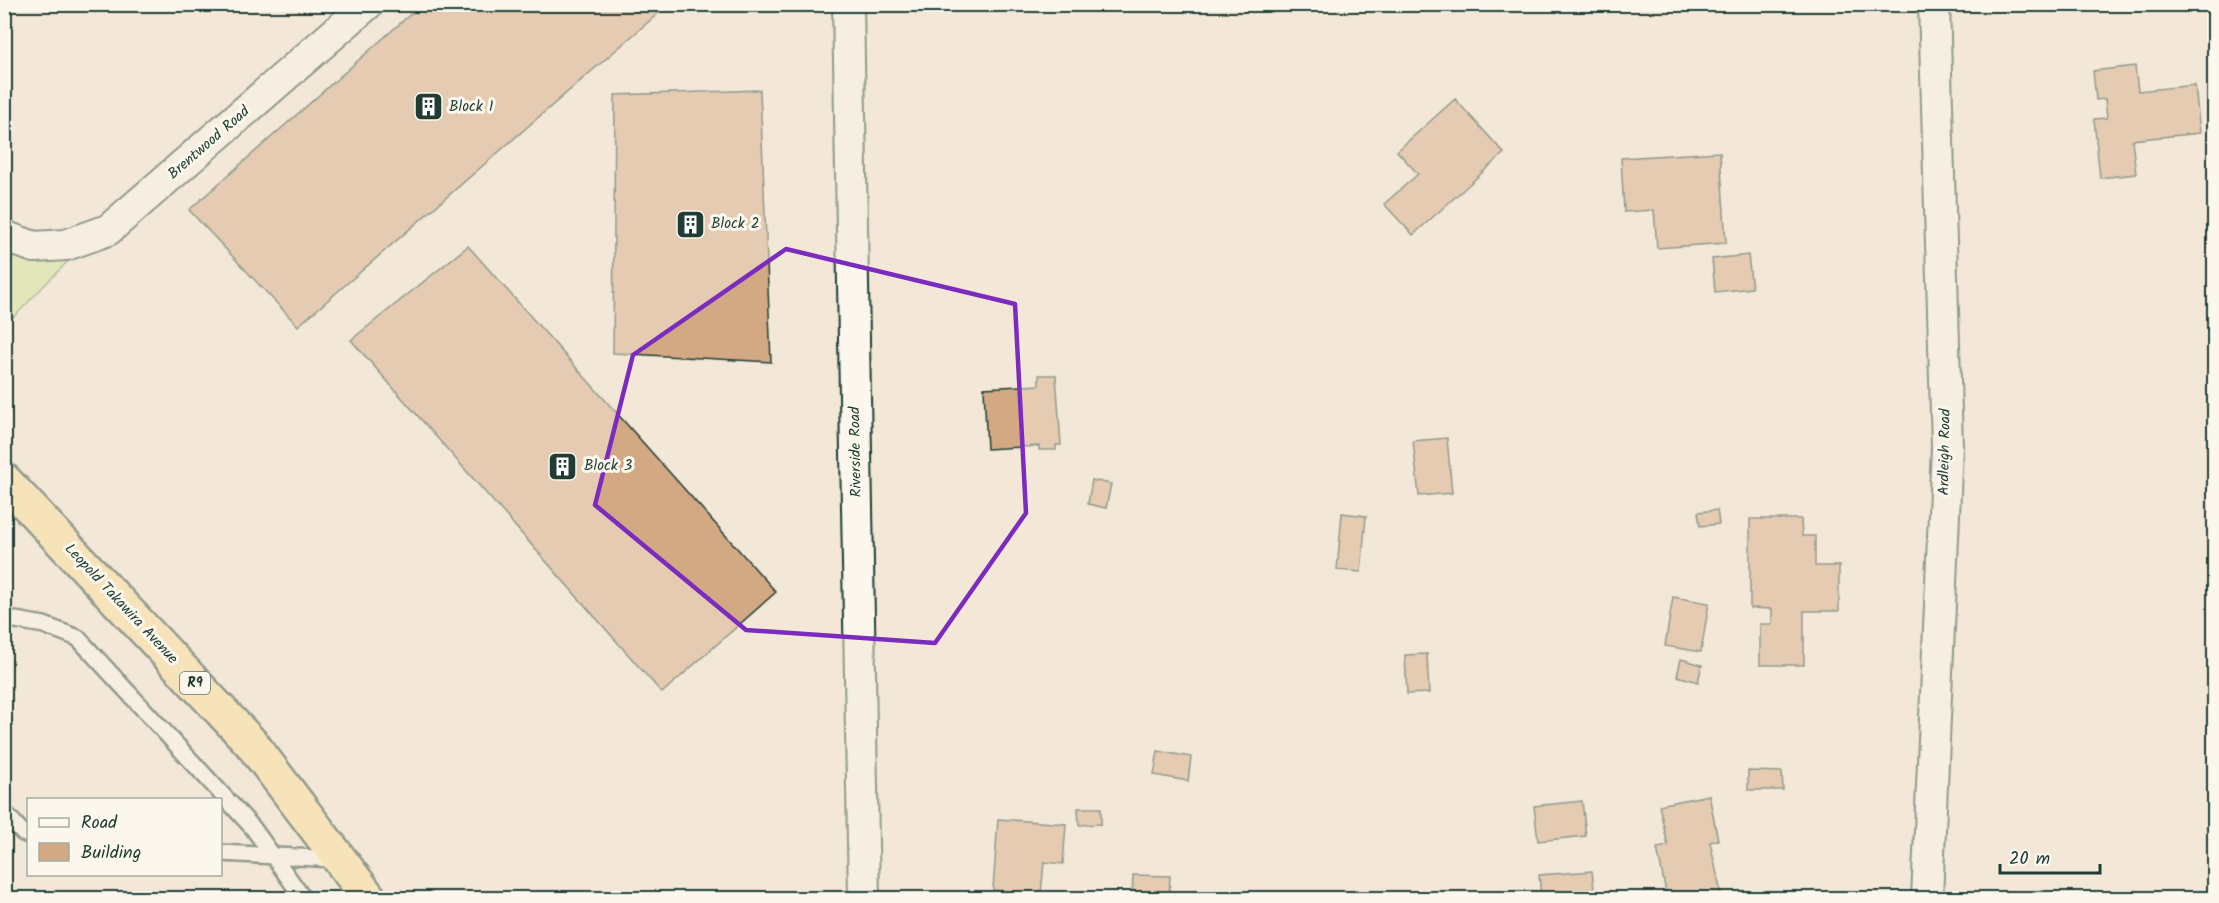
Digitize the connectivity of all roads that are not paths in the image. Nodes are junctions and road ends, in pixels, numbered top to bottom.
1 (368, 4) edge
2 (848, 4) edge
3 (1934, 4) edge
4 (4, 236) edge
5 (4, 480) edge
6 (4, 618) edge
7 (4, 812) edge
8 (27, 835) edge
9 (222, 853) edge
10 (272, 856) junction
11 (339, 859) junction
12 (303, 898) edge
13 (369, 898) edge
14 (864, 898) edge
15 (1927, 898) edge

1 - 4 street, Brentwood Road
2 - 14 street, Riverside Road
3 - 15 street, Ardleigh Road
5 - 11 highway, Leopold Takawira Avenue / R9
6 - 10 lane
7 - 8 lane
9 - 10 lane
10 - 11 lane
10 - 12 lane
11 - 13 highway, Leopold Takawira Avenue / R9

